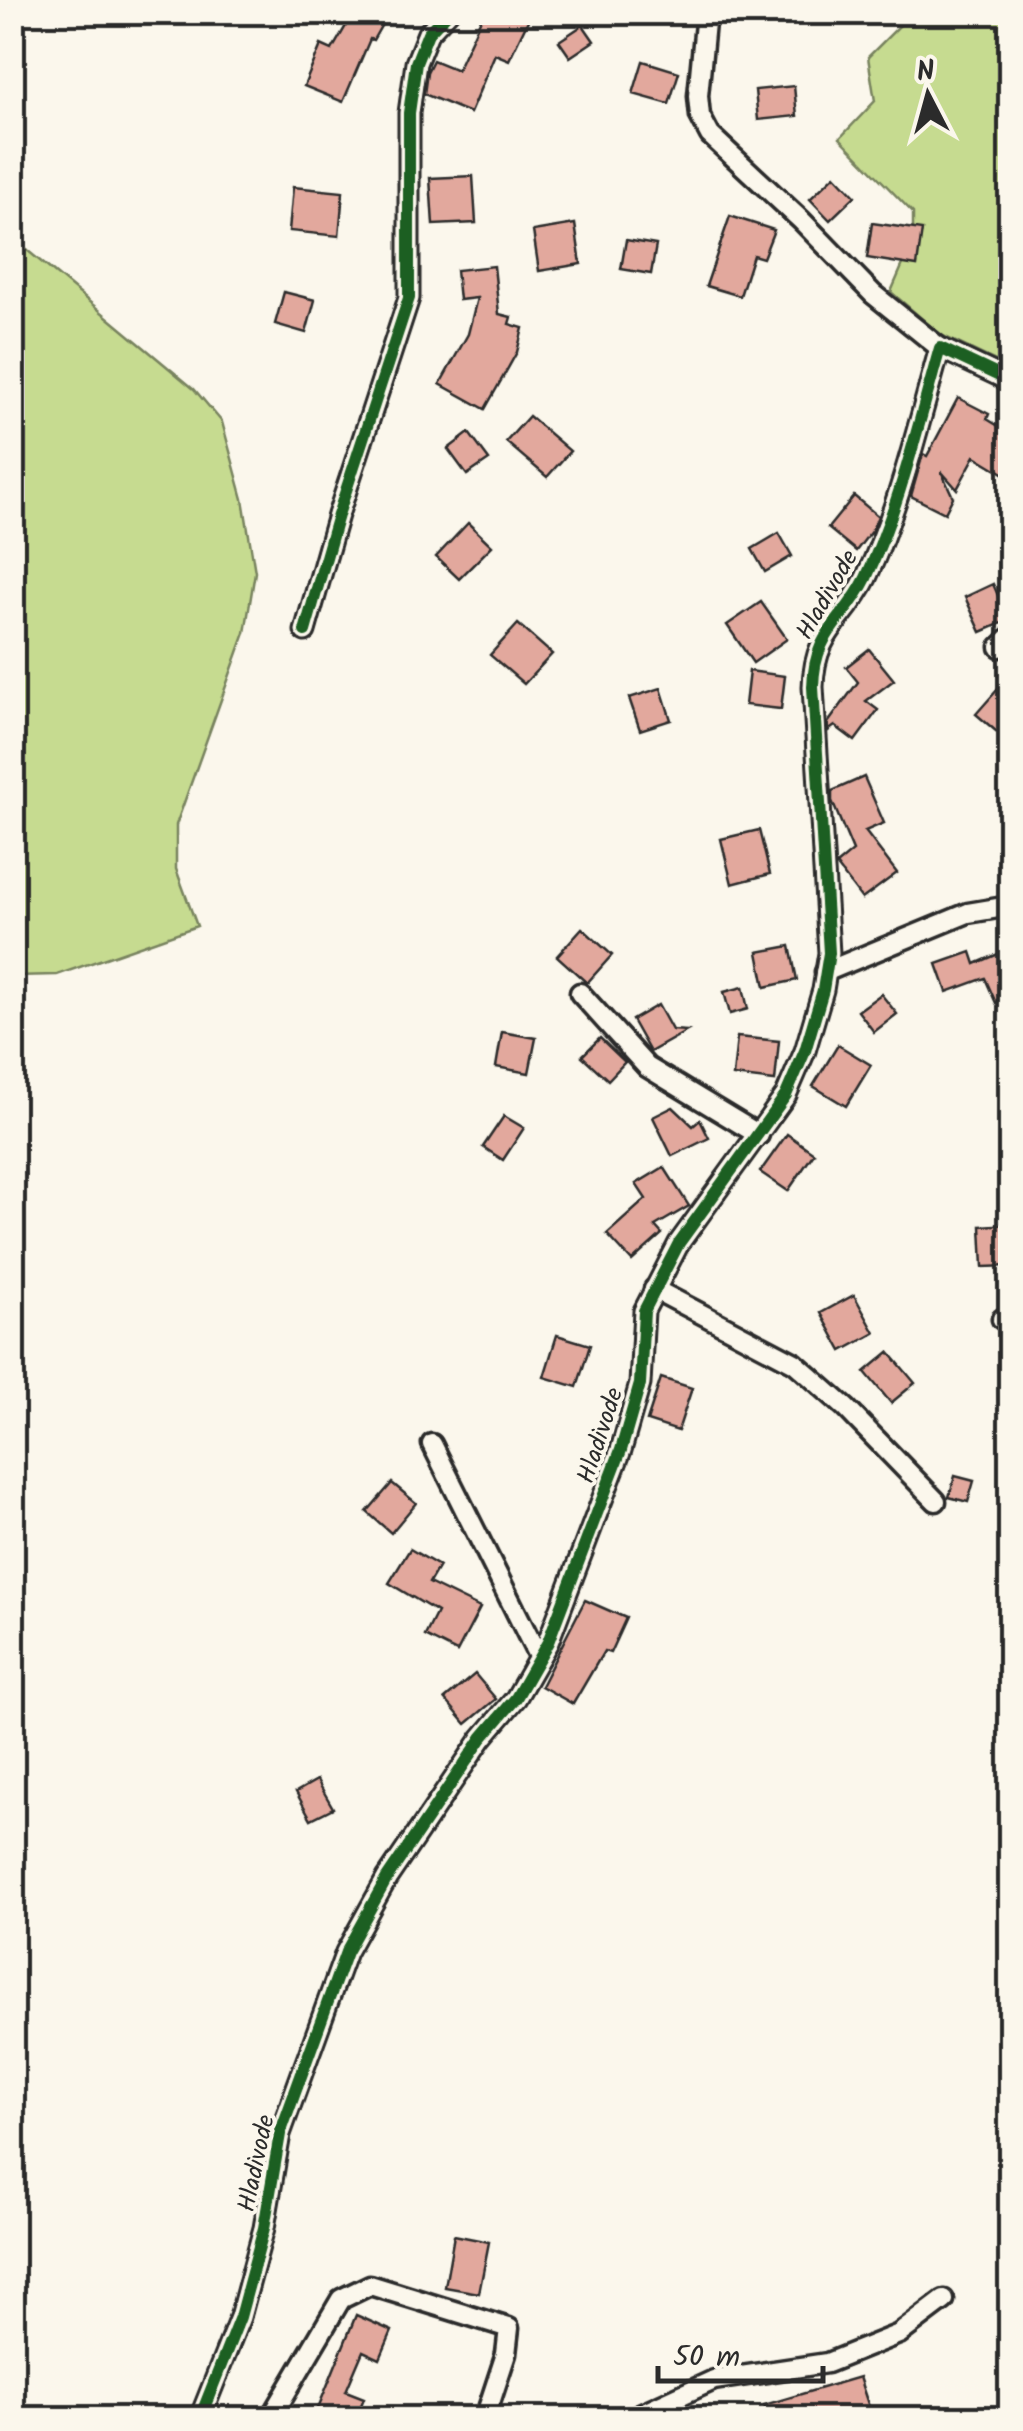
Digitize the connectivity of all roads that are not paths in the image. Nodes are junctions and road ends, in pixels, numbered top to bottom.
1 (448, 12) edge
2 (706, 12) edge
3 (940, 348) junction
4 (1010, 381) edge
5 (305, 631) dead end
6 (1010, 906) edge
7 (826, 972) junction
8 (580, 993) dead end
9 (759, 1136) junction
10 (654, 1289) junction
11 (432, 1444) dead end
12 (936, 1502) dead end
13 (539, 1658) junction
14 (944, 2300) dead end
15 (654, 2413) edge
16 (200, 2418) edge
17 (271, 2418) edge
18 (485, 2418) edge
19 (631, 2418) edge

1 - 5 street
2 - 3 street
3 - 4 street
3 - 7 street, Hladivode
6 - 7 street
7 - 9 street, Hladivode
8 - 9 street
9 - 10 street, Hladivode
10 - 12 street
10 - 13 street, Hladivode
11 - 13 street
13 - 16 street, Hladivode
14 - 15 street
15 - 19 street
17 - 18 street

